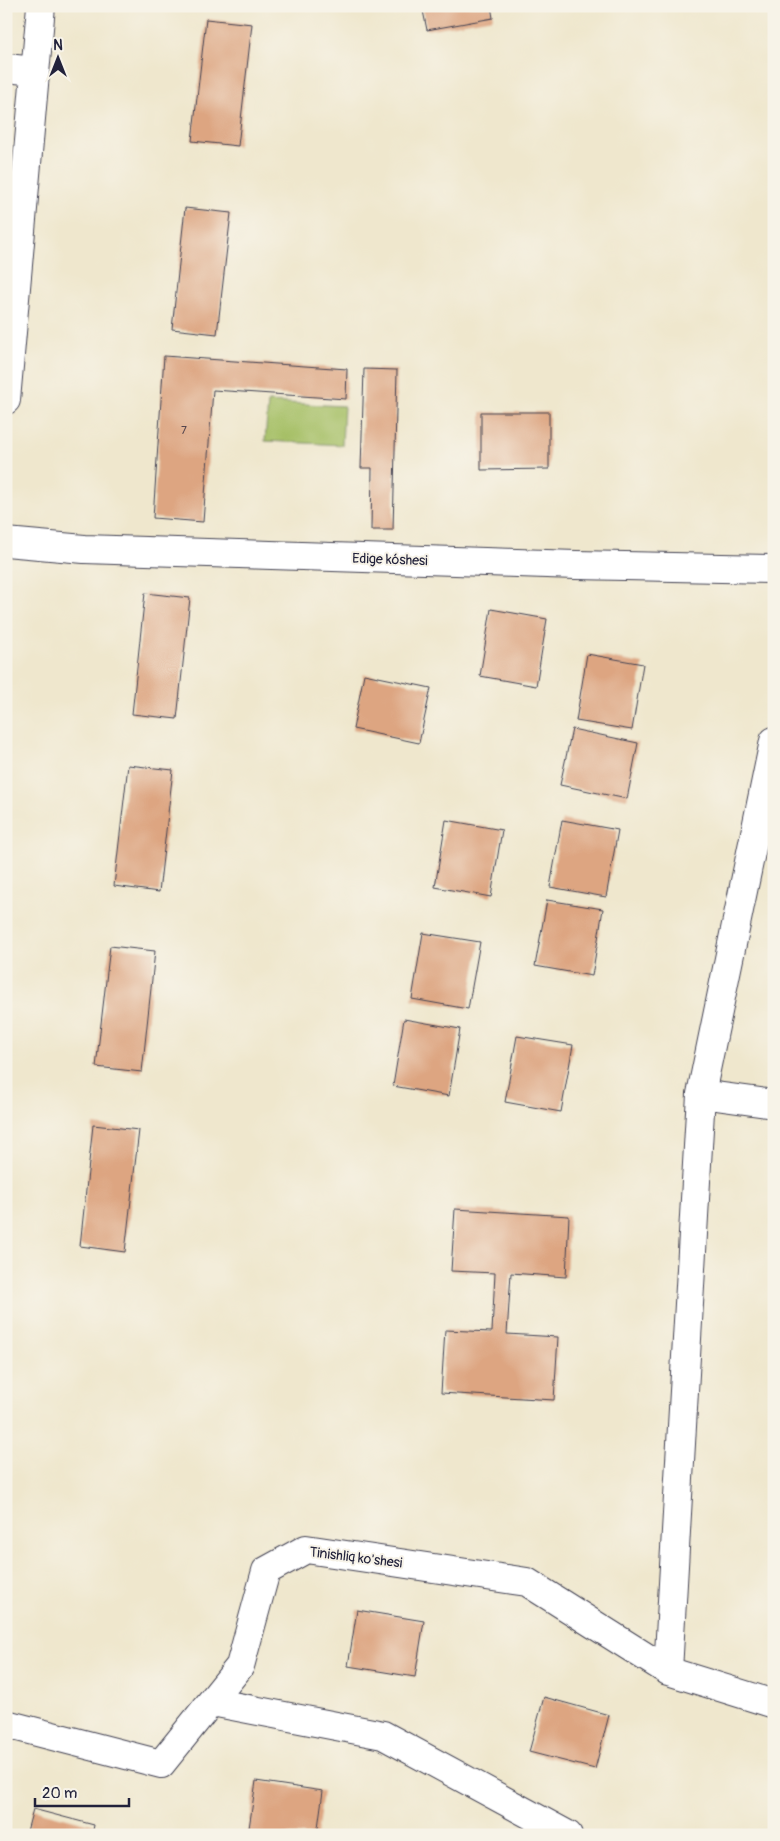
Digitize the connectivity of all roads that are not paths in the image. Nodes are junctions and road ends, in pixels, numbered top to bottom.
1 (41, 6) edge
2 (6, 68) edge
3 (35, 70) junction
4 (6, 400) edge
5 (6, 542) edge
6 (774, 569) edge
7 (774, 741) edge
8 (701, 1094) junction
9 (774, 1104) edge
10 (668, 1671) junction
11 (212, 1702) junction
12 (774, 1704) edge
13 (6, 1724) edge
14 (568, 1835) edge

1 - 3 street
2 - 3 street
3 - 4 street
5 - 6 street, Edige kóshesi
7 - 8 street
8 - 9 street
8 - 10 street
10 - 11 street, Tinishliq ko'shesi
10 - 12 street, Tinishliq ko'shesi
11 - 13 street, Tinishliq ko'shesi
11 - 14 street

